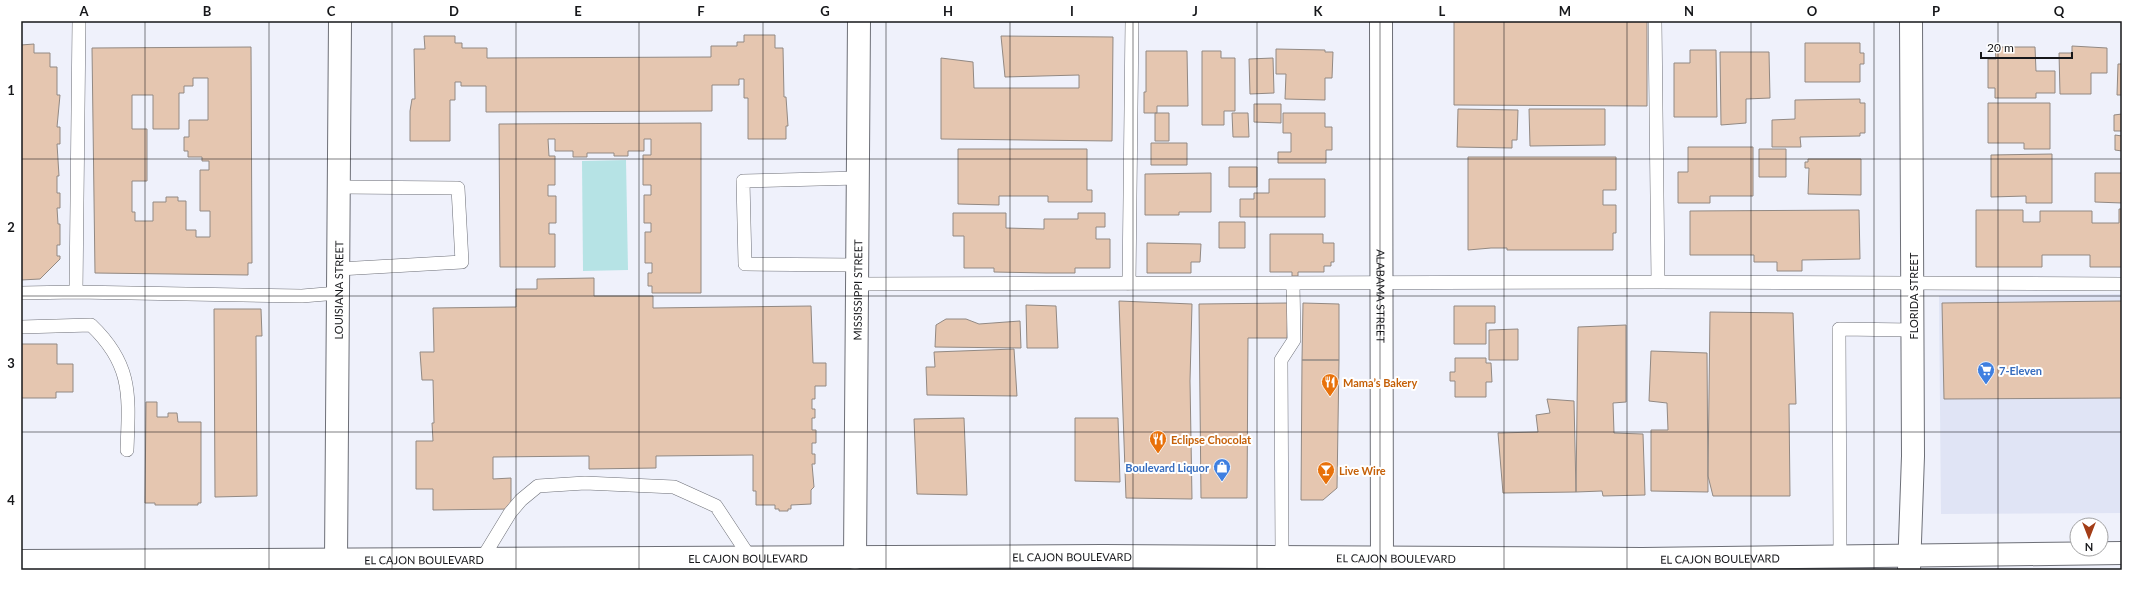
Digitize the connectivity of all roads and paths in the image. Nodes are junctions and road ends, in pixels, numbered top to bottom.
1 (79, 21) edge
2 (340, 21) edge
3 (859, 21) edge
4 (1132, 21) edge
5 (1382, 21) edge
6 (1655, 21) edge
7 (1911, 21) edge
8 (858, 178) junction
9 (339, 187) junction
10 (339, 269) junction
11 (857, 274) junction
12 (1658, 282) junction
13 (1128, 284) junction
14 (1294, 284) junction
15 (1382, 284) junction
16 (1913, 284) junction
17 (2122, 284) edge
18 (76, 292) junction
19 (21, 293) edge
20 (338, 293) junction
21 (21, 327) edge
22 (1913, 330) junction
23 (127, 450) dead end
24 (2122, 553) edge
25 (1103, 556) junction
26 (1282, 556) junction
27 (1840, 556) junction
28 (751, 558) junction
29 (482, 559) junction
30 (336, 560) junction
31 (21, 561) edge
32 (1910, 562) edge
33 (853, 564) edge
34 (1382, 564) edge
35 (1077, 570) edge

1 - 18 lane
2 - 9 street, LOUISIANA STREET
3 - 8 street, MISSISSIPPI STREET
4 - 13 lane
5 - 15 street, ALABAMA STREET
6 - 12 lane
7 - 16 street, FLORIDA STREET
8 - 11 street, MISSISSIPPI STREET
8 - 11 lane
9 - 10 street, LOUISIANA STREET
9 - 10 lane
10 - 20 street, LOUISIANA STREET
11 - 13 lane
11 - 33 street, MISSISSIPPI STREET
12 - 15 lane
12 - 16 lane
13 - 14 lane
14 - 15 lane
14 - 26 lane
15 - 34 street, ALABAMA STREET
16 - 17 lane
16 - 22 street, FLORIDA STREET
18 - 19 lane
18 - 20 lane
20 - 30 street, LOUISIANA STREET
21 - 23 lane
22 - 27 lane
22 - 32 street, FLORIDA STREET
24 - 32 street, EL CAJON BOULEVARD
25 - 26 street, EL CAJON BOULEVARD
25 - 33 street, EL CAJON BOULEVARD
25 - 35 street
26 - 34 street, EL CAJON BOULEVARD
27 - 32 street, EL CAJON BOULEVARD
27 - 34 street, EL CAJON BOULEVARD
28 - 29 street, EL CAJON BOULEVARD
28 - 29 lane
28 - 33 street, EL CAJON BOULEVARD
29 - 30 street, EL CAJON BOULEVARD
30 - 31 street, EL CAJON BOULEVARD

